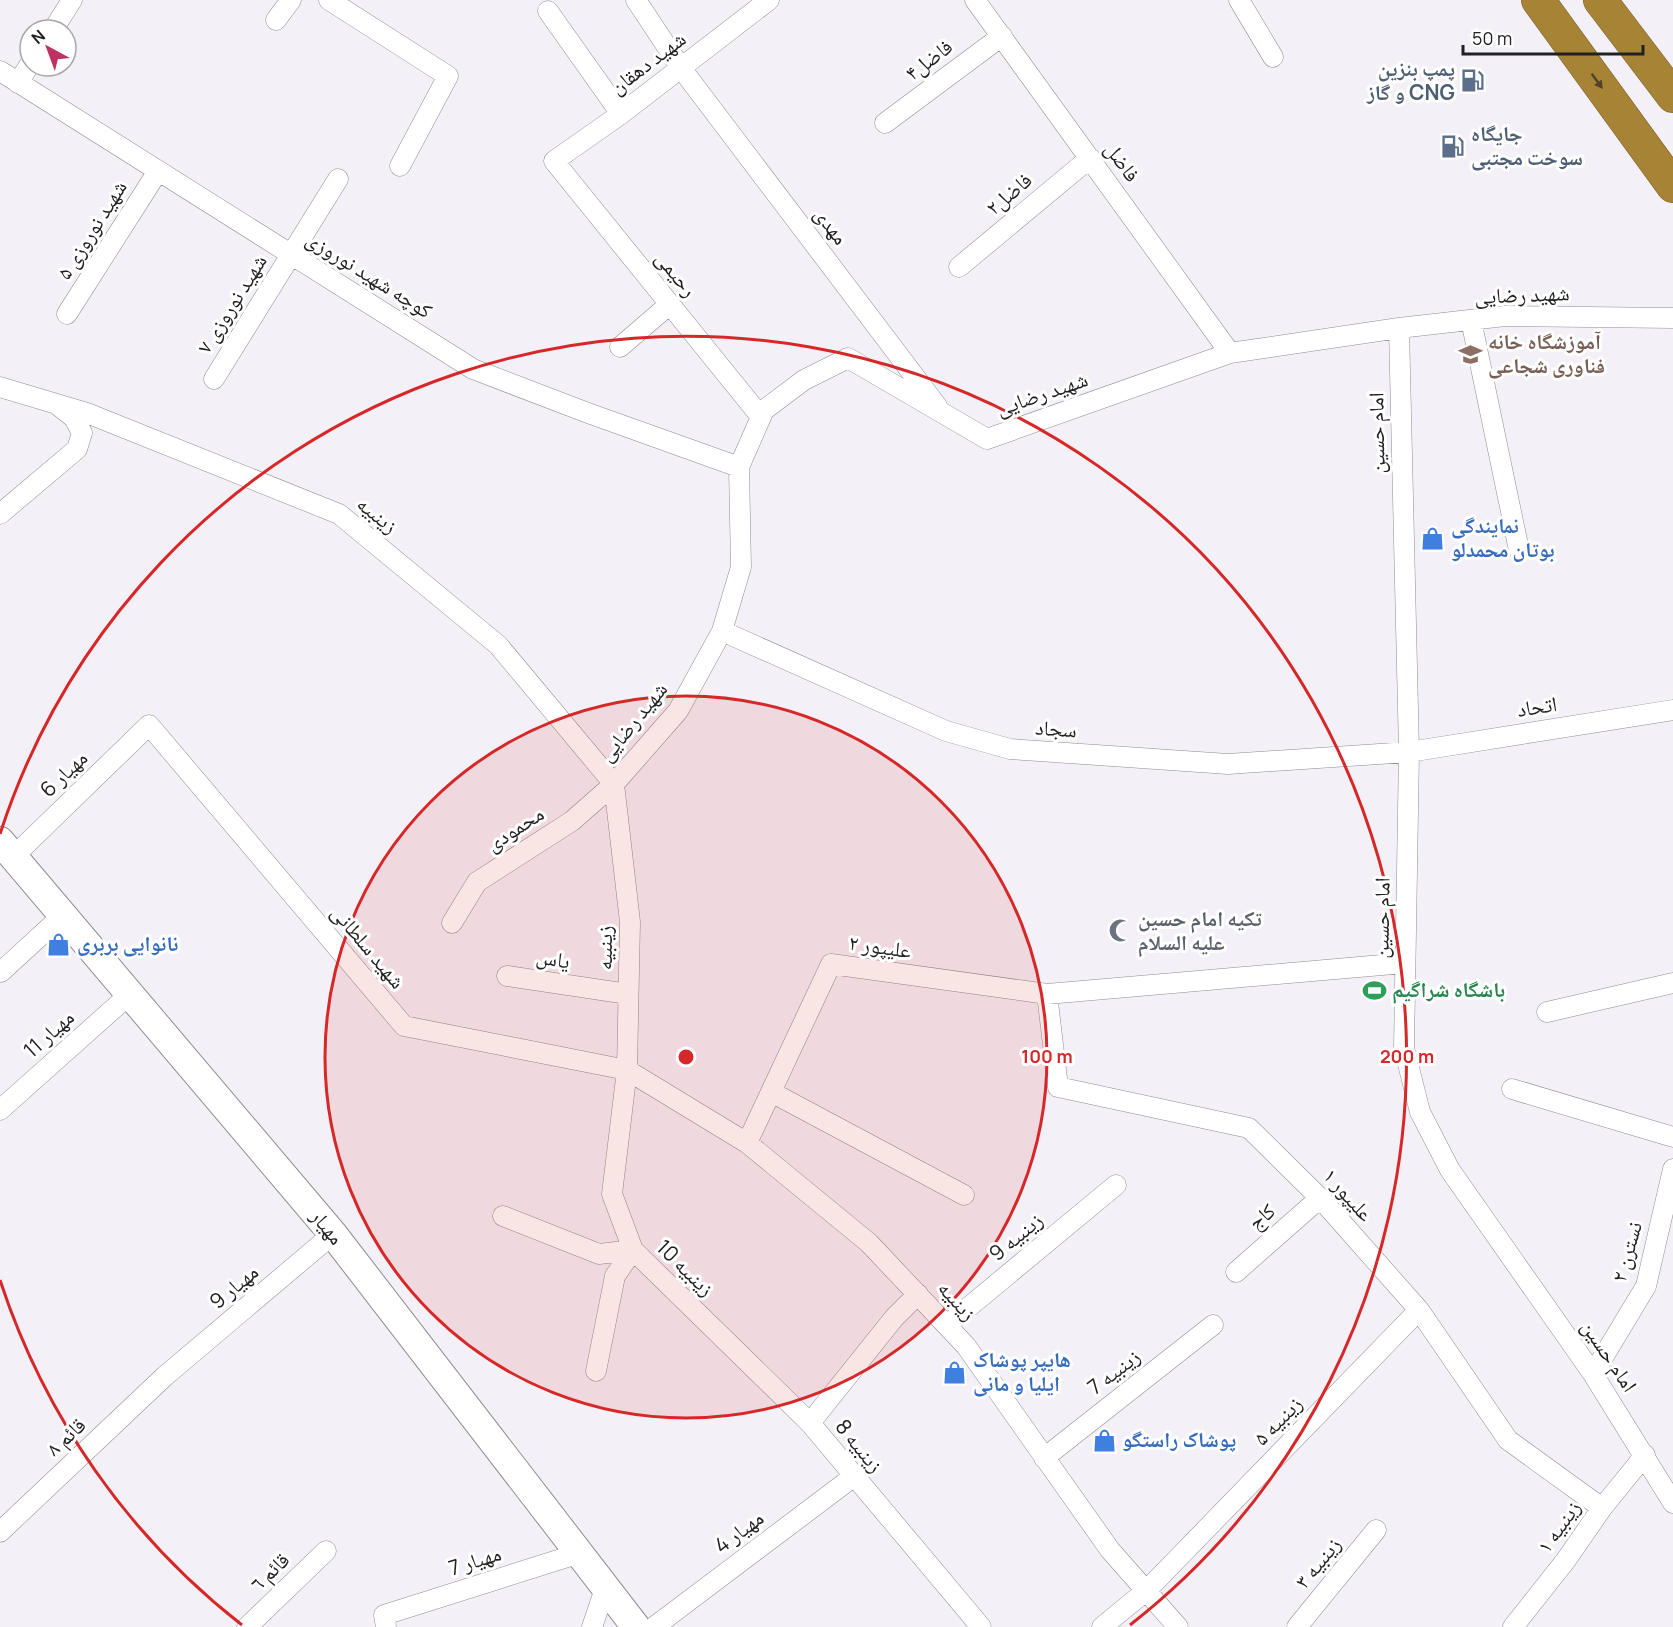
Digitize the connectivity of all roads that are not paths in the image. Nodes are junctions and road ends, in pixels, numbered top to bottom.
1 (72, 0) edge
2 (291, 0) edge
3 (329, 0) edge
4 (636, 0) edge
5 (769, 0) edge
6 (975, 0) edge
7 (1239, 0) edge
8 (1538, 0) edge
9 (1600, 0) edge
10 (549, 11) dead end
11 (61, 18) edge
12 (276, 20) dead end
13 (1002, 36) junction
14 (1273, 57) dead end
15 (681, 68) junction
16 (0, 71) edge
17 (21, 78) edge
18 (18, 83) junction
19 (1673, 96) edge
20 (621, 114) junction
21 (885, 123) dead end
22 (1090, 158) junction
23 (554, 161) joint
24 (400, 166) dead end
25 (158, 171) junction
26 (338, 179) dead end
27 (1673, 186) edge
28 (291, 254) junction
29 (959, 267) dead end
30 (670, 304) junction
31 (66, 314) dead end
32 (1673, 318) edge
33 (1471, 320) junction
34 (1399, 328) junction
35 (620, 347) dead end
36 (1230, 353) junction
37 (214, 379) dead end
38 (0, 387) edge
39 (55, 403) junction
40 (942, 413) junction
41 (761, 417) junction
42 (739, 467) junction
43 (0, 514) edge
44 (1519, 550) dead end
45 (722, 631) junction
46 (1673, 710) edge
47 (149, 725) joint
48 (1409, 752) junction
49 (614, 784) junction
50 (7, 849) edge
51 (63, 915) junction
52 (452, 923) dead end
53 (1406, 963) junction
54 (1, 972) edge
55 (507, 976) dead end
56 (1673, 983) edge
57 (130, 994) junction
58 (628, 994) junction
59 (1047, 994) junction
60 (1547, 1012) dead end
61 (627, 1070) junction
62 (1512, 1089) dead end
63 (771, 1092) junction
64 (0, 1110) edge
65 (1673, 1137) edge
66 (747, 1143) junction
67 (1673, 1169) edge
68 (1116, 1185) dead end
69 (964, 1195) dead end
70 (1320, 1198) junction
71 (503, 1216) dead end
72 (333, 1234) junction
73 (633, 1250) junction
74 (1236, 1272) dead end
75 (918, 1294) junction
76 (1419, 1310) junction
77 (1213, 1324) dead end
78 (947, 1325) junction
79 (596, 1371) dead end
80 (1593, 1374) junction
81 (165, 1376) joint
82 (810, 1423) junction
83 (1645, 1455) junction
84 (1044, 1458) junction
85 (853, 1476) junction
86 (1673, 1503) edge
87 (1602, 1508) junction
88 (1376, 1530) dead end
89 (0, 1532) edge
90 (326, 1551) dead end
91 (580, 1552) junction
92 (606, 1586) junction
93 (1147, 1590) junction
94 (385, 1621) edge
95 (247, 1627) edge
96 (592, 1627) edge
97 (636, 1627) edge
98 (654, 1627) edge
99 (981, 1627) edge
100 (1102, 1627) edge
101 (1179, 1627) edge
102 (1297, 1627) edge
103 (1513, 1627) edge

1 - 11 street
2 - 12 street
3 - 24 street
4 - 15 street, مهدی
5 - 15 street, شهید دهقان
6 - 13 street, فاضل
7 - 14 street
8 -> 27 highway
9 - 19 highway
10 - 20 street
13 - 21 street, فاضل۴
13 - 22 street, فاضل
15 - 20 street, شهید دهقان
15 - 40 street, مهدی
16 - 18 street, کوچه شهید نوروزی
17 - 18 street
18 - 25 street, کوچه شهید نوروزی
20 - 23 street, شهید دهقان
22 - 29 street, فاضل۲
22 - 36 street, فاضل
23 - 30 street, رحیمی
25 - 28 street, کوچه شهید نوروزی
25 - 31 street, شهید نوروزی ۵
26 - 28 street, شهید نوروزی ۷
28 - 37 street, شهید نوروزی ۷
28 - 42 street, کوچه شهید نوروزی
30 - 35 street
30 - 41 street, رحیمی
32 - 33 street, شهید رضایی
33 - 34 street, شهید رضایی
33 - 44 street
34 - 36 street, شهید رضایی
34 - 48 street, امام حسین
36 - 40 street, شهید رضایی
38 - 39 street, زینبیه
39 - 43 street
39 - 49 street, زینبیه
40 - 41 street, شهید رضایی
41 - 42 street, شهید رضایی
42 - 45 street, شهید رضایی
45 - 48 street, سجاد
45 - 49 street, شهید رضایی
46 - 48 street, اتحاد
47 - 50 street, مهیار 6
47 - 61 street, شهید سلطانی
48 - 53 street, امام حسین
49 - 52 street, محمودی
49 - 58 street, زینبیه
50 - 51 street, مهیار
51 - 54 street
51 - 57 street, مهیار
53 - 59 street
53 - 80 street, امام حسین
55 - 58 street, یاس
56 - 60 street
57 - 64 street, مهیار 11
57 - 72 street, مهیار
58 - 61 street, زینبیه
59 - 63 street, علیپور ۲
59 - 70 street, علیپور ۱
61 - 66 street, زینبیه
61 - 73 street, زینبیه 10
62 - 65 street
63 - 66 street, علیپور ۲
63 - 69 street
66 - 75 street, زینبیه
67 - 80 street, نسترن ۲
68 - 78 street, زینبیه 9
70 - 74 street, کاج
70 - 76 street, علیپور ۱
71 - 73 street
72 - 81 street, مهیار 9
72 - 91 street, مهیار
73 - 79 street
73 - 82 street, زینبیه 10
75 - 78 street, زینبیه
75 - 82 street, زینبیه 8
76 - 87 street, علیپور ۱
76 - 93 street, زینبیه ۵
77 - 84 street, زینبیه 7
78 - 84 street, زینبیه
80 - 83 street, امام حسین
81 - 89 street, قائم ٨
82 - 85 street, زینبیه 8
83 - 86 street, امام حسین
83 - 87 street, زینبیه ۱
84 - 93 street, زینبیه
85 - 98 street, مهیار 4
85 - 99 street, زینبیه 8
87 - 103 street, زینبیه ۱
88 - 102 street, زینبیه ۳
90 - 95 street, قائم ٦
91 - 92 street, مهیار
91 - 94 street, مهیار 7
92 - 96 street
92 - 97 street, مهیار
93 - 100 street, زینبیه ۵
93 - 101 street, زینبیه

